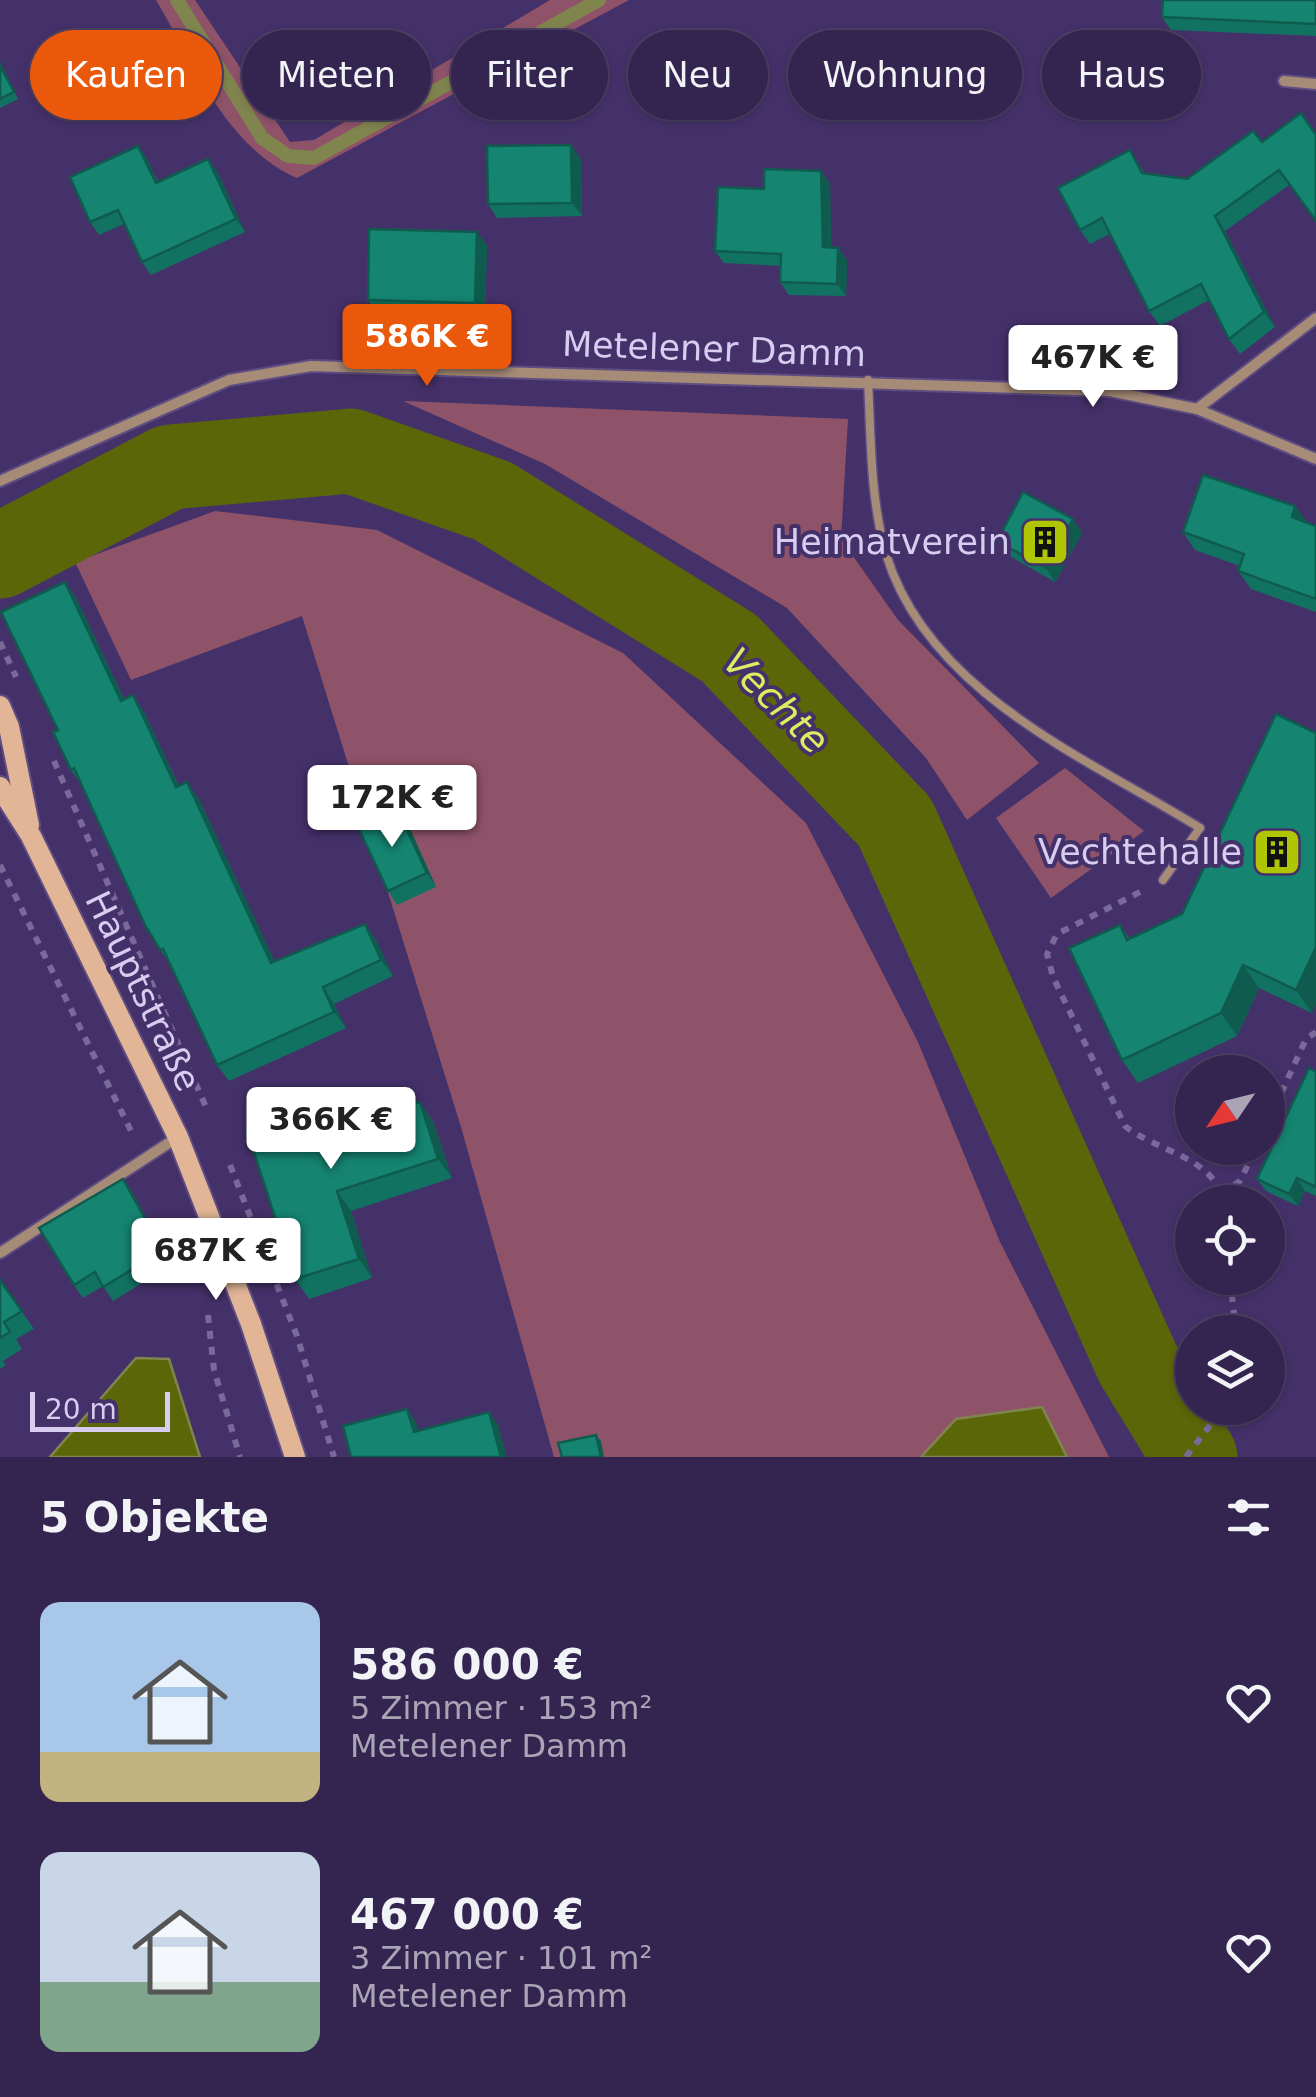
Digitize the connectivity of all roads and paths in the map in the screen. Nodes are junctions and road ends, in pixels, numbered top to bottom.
1 (1284, 82) dead end
2 (1316, 84) edge
3 (1316, 318) edge
4 (868, 380) junction
5 (1197, 409) junction
6 (1316, 459) edge
7 (0, 481) edge
8 (0, 642) edge
9 (7, 656) edge
10 (0, 706) edge
11 (4, 729) edge
12 (0, 788) edge
13 (31, 836) junction
14 (0, 866) edge
15 (1163, 880) joint
16 (1316, 1032) edge
17 (1285, 1085) edge
18 (178, 1137) junction
19 (135, 1139) dead end
20 (1213, 1185) edge
21 (0, 1253) edge
22 (208, 1309) dead end
23 (1210, 1425) edge
24 (240, 1457) edge
25 (295, 1457) edge
26 (1186, 1457) edge

1 - 2 street
3 - 5 street
4 - 5 street, Metelener Damm
4 - 7 street, Metelener Damm
4 - 15 lane
5 - 6 street, Metelener Damm
8 - 9 path
10 - 11 main road, Hauptstraße
11 - 13 main road, Hauptstraße
12 - 13 main road, Hauptstraße
13 - 18 main road, Hauptstraße
14 - 19 path
15 - 20 path
16 - 17 path
18 - 21 street
18 - 25 main road, Hauptstraße
22 - 24 path
23 - 26 path

